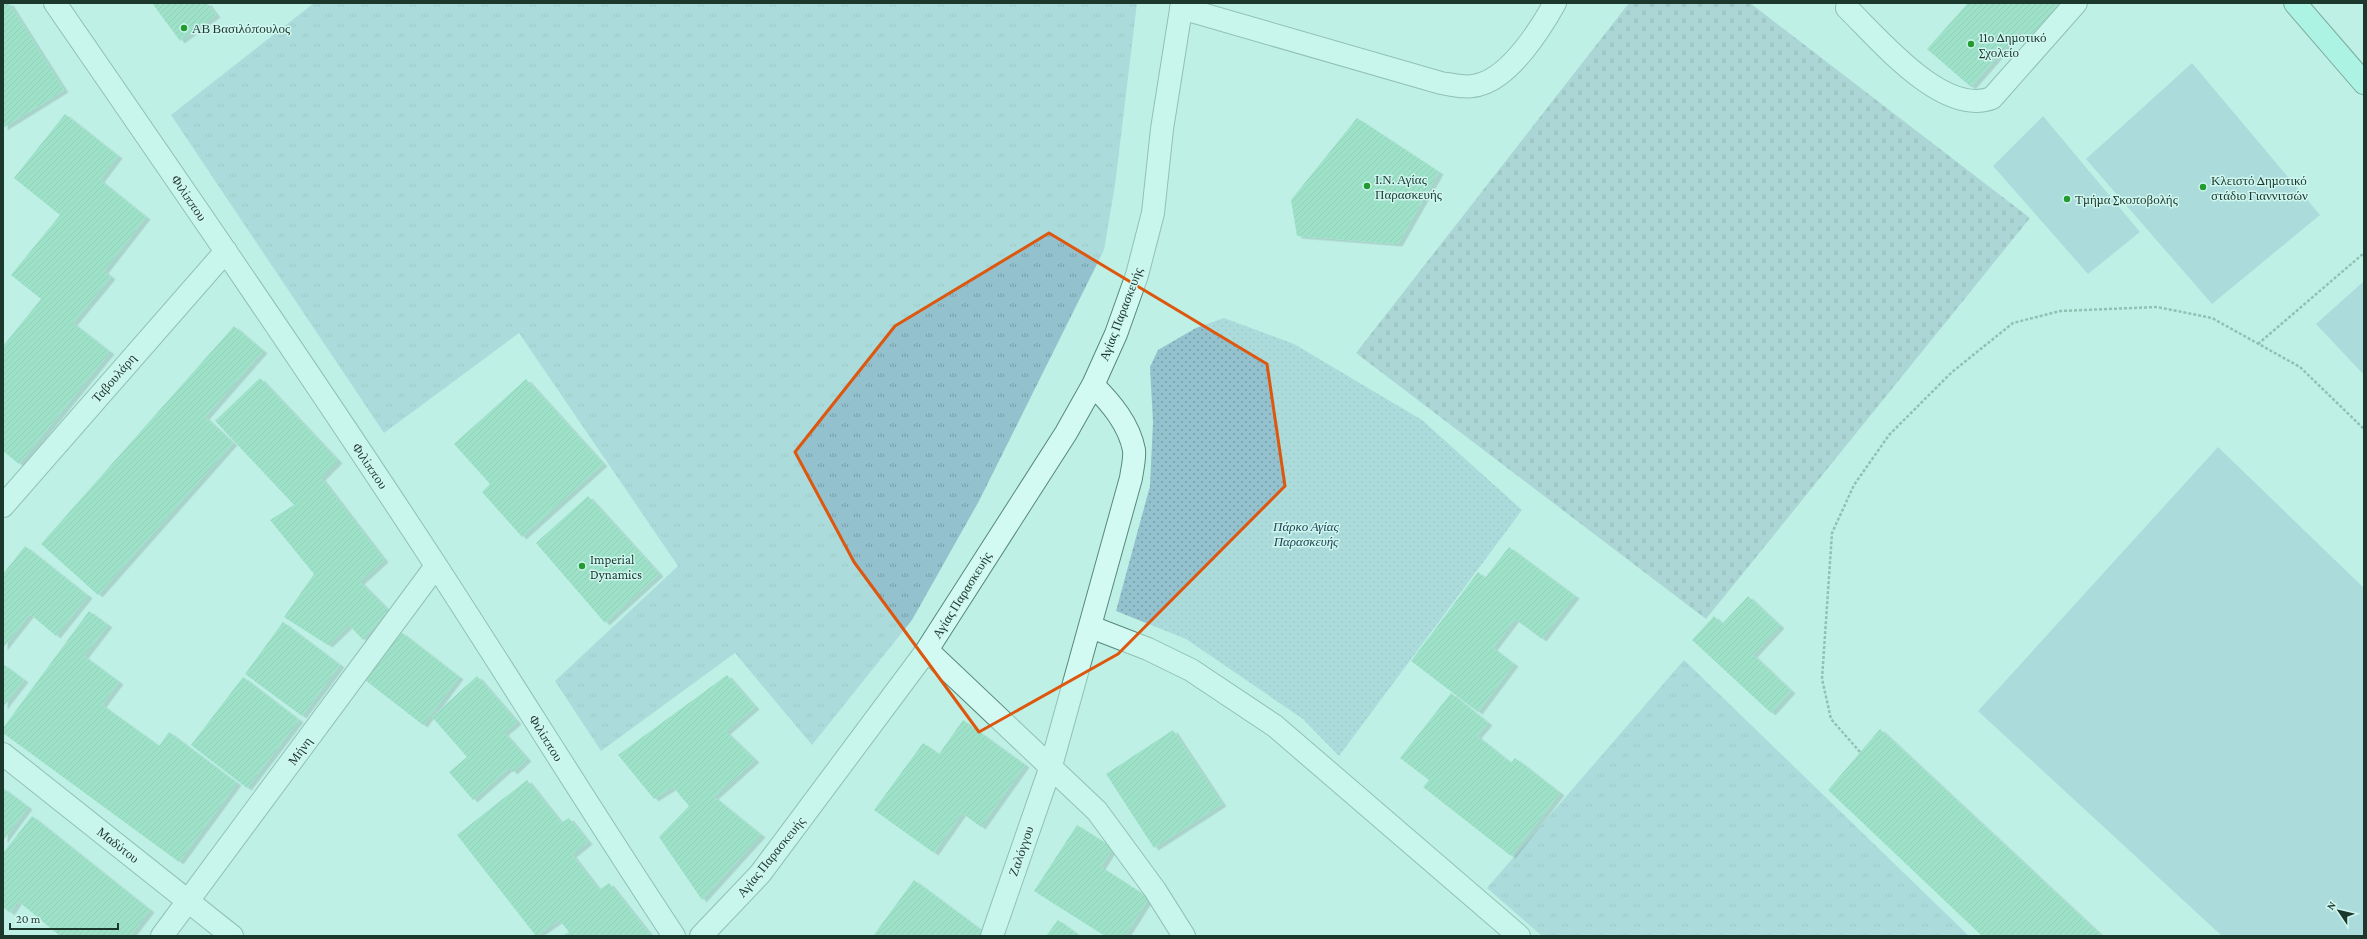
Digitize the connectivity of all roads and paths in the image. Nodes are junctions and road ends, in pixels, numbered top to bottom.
1 (55, 3) edge
2 (1554, 3) edge
3 (2076, 3) edge
4 (2295, 3) edge
5 (1182, 5) edge
6 (1848, 8) dead end
7 (2364, 83) edge
8 (226, 251) junction
9 (2364, 253) edge
10 (2258, 344) junction
11 (1093, 385) junction
12 (2364, 429) edge
13 (3, 506) edge
14 (436, 566) junction
15 (1091, 627) junction
16 (927, 650) junction
17 (1860, 752) dead end
18 (3, 754) edge
19 (1051, 766) junction
20 (189, 901) junction
21 (162, 936) edge
22 (232, 936) edge
23 (674, 936) edge
24 (701, 936) edge
25 (992, 936) edge
26 (1184, 936) edge
27 (1519, 936) edge

1 - 8 street, Φιλίππου
2 - 5 street
3 - 6 street
4 - 7 main road
5 - 11 street, Αγίας Παρασκευής
8 - 13 street, Ταβουλάρη
8 - 14 street, Φιλίππου
9 - 10 path
10 - 12 path
10 - 17 path
11 - 15 street, Ζαλόγγου
11 - 16 street, Αγίας Παρασκευής
14 - 20 street, Μήνη
14 - 23 street, Φιλίππου
15 - 19 street, Ζαλόγγου
15 - 27 street
16 - 19 street
16 - 24 street, Αγίας Παρασκευής
18 - 20 street, Μαδύτου
19 - 25 street, Ζαλόγγου
19 - 26 street
20 - 21 street, Μήνη
20 - 22 street, Μαδύτου

